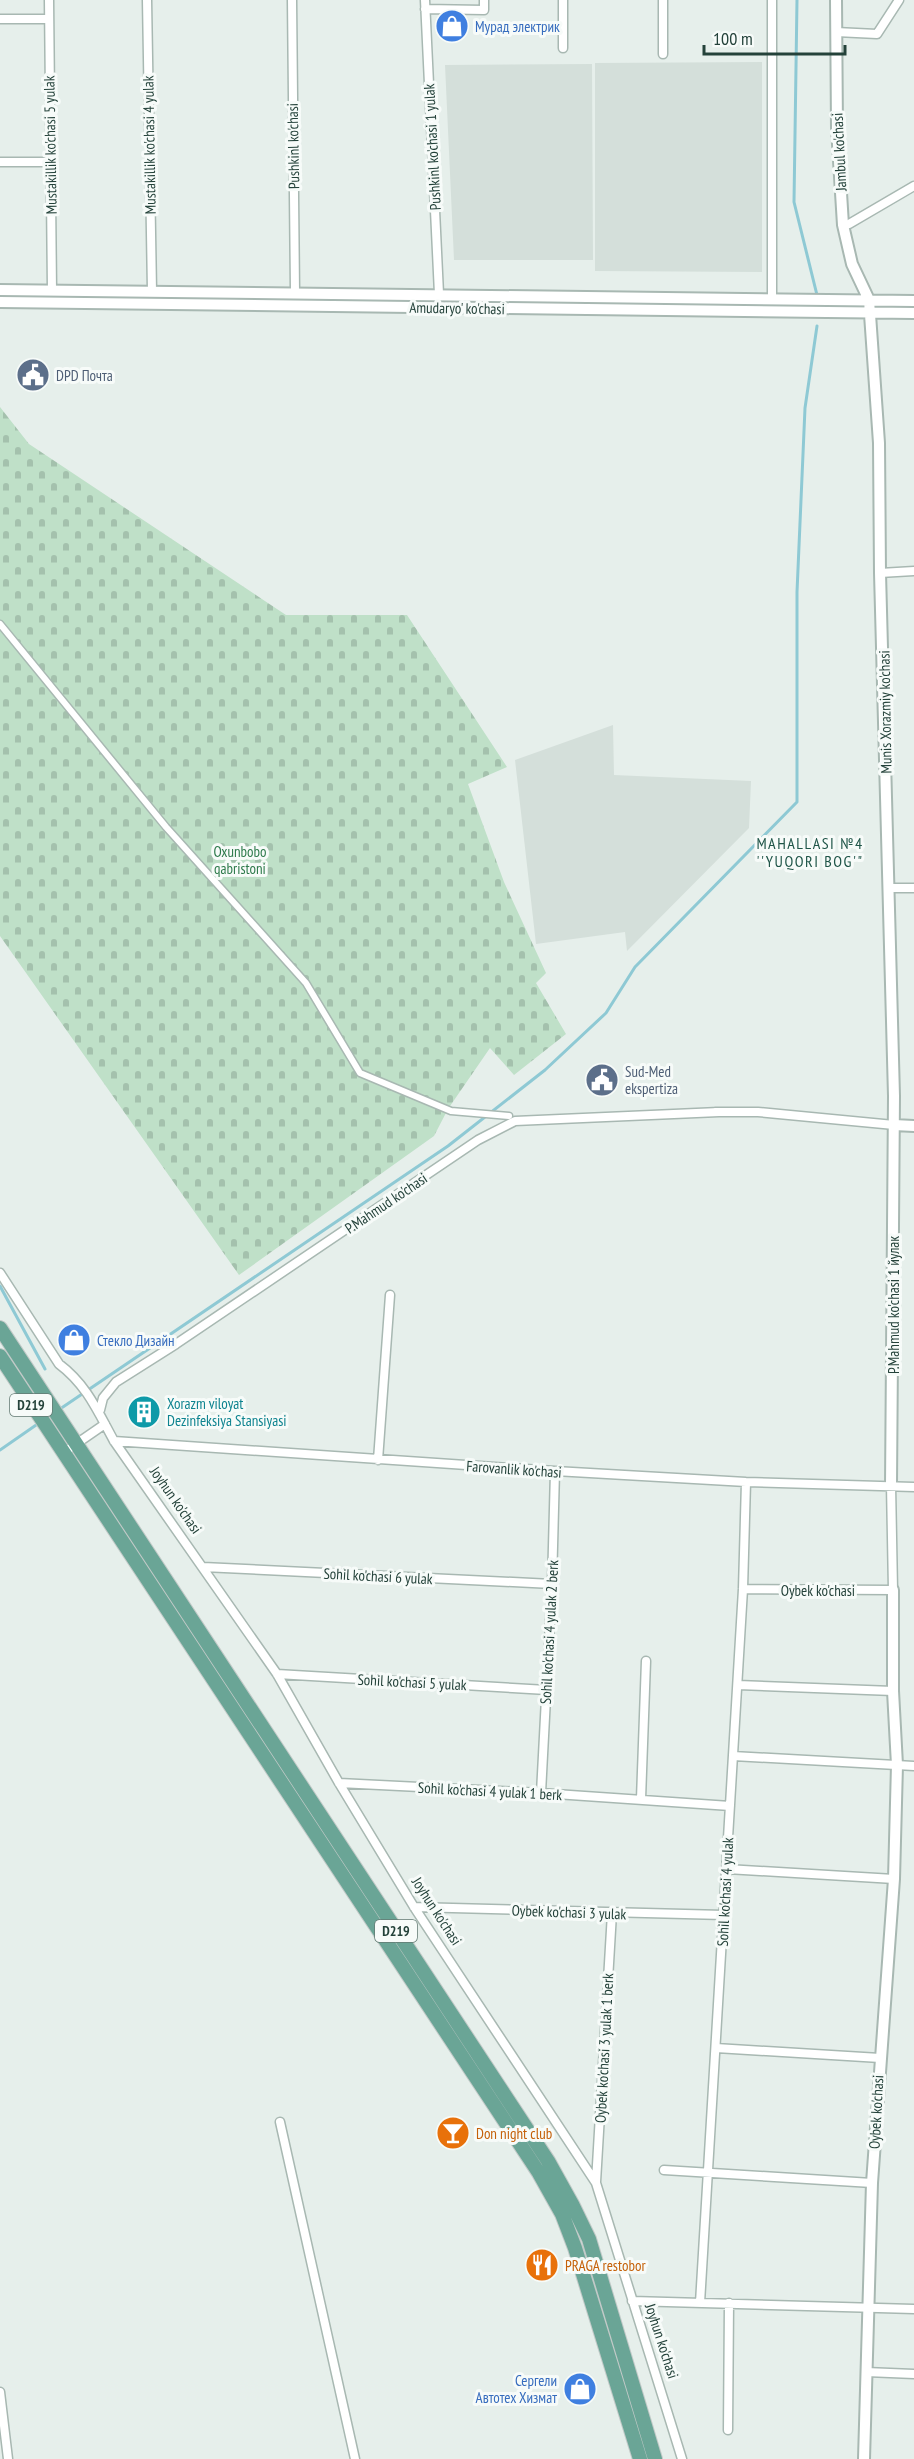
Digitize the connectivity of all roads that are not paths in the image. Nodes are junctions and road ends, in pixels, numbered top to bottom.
1 (49, 0) edge
2 (147, 0) edge
3 (292, 0) edge
4 (484, 0) edge
5 (563, 0) edge
6 (663, 0) edge
7 (772, 0) edge
8 (836, 0) edge
9 (899, 0) edge
10 (425, 5) edge
11 (0, 19) edge
12 (50, 19) junction
13 (836, 32) junction
14 (563, 48) dead end
15 (663, 54) dead end
16 (0, 162) edge
17 (50, 162) junction
18 (914, 186) edge
19 (849, 224) dead end
20 (0, 290) edge
21 (52, 291) junction
22 (152, 291) junction
23 (295, 292) junction
24 (439, 294) junction
25 (772, 299) junction
26 (869, 300) junction
27 (914, 301) edge
28 (0, 302) edge
29 (296, 306) junction
30 (870, 312) junction
31 (914, 313) edge
32 (914, 571) edge
33 (880, 573) junction
34 (0, 624) edge
35 (889, 888) junction
36 (914, 888) edge
37 (719, 1112) junction
38 (509, 1116) joint
39 (894, 1125) junction
40 (914, 1126) edge
41 (0, 1274) edge
42 (390, 1295) dead end
43 (0, 1328) edge
44 (2, 1360) edge
45 (100, 1410) junction
46 (105, 1424) junction
47 (74, 1439) junction
48 (114, 1441) junction
49 (61, 1449) junction
50 (378, 1460) junction
51 (555, 1471) junction
52 (746, 1482) junction
53 (891, 1485) junction
54 (914, 1487) edge
55 (203, 1567) junction
56 (552, 1584) junction
57 (743, 1589) junction
58 (893, 1590) junction
59 (646, 1661) dead end
60 (277, 1674) junction
61 (738, 1685) junction
62 (547, 1690) junction
63 (893, 1690) junction
64 (733, 1756) junction
65 (897, 1765) junction
66 (914, 1766) edge
67 (339, 1783) junction
68 (542, 1793) junction
69 (641, 1799) junction
70 (730, 1806) junction
71 (727, 1869) junction
72 (894, 1879) junction
73 (414, 1907) junction
74 (612, 1913) junction
75 (724, 1915) junction
76 (716, 2048) junction
77 (880, 2058) junction
78 (280, 2122) dead end
79 (664, 2170) dead end
80 (707, 2173) junction
81 (596, 2183) junction
82 (872, 2183) junction
83 (632, 2301) junction
84 (700, 2303) junction
85 (729, 2303) junction
86 (868, 2307) junction
87 (914, 2309) edge
88 (866, 2372) junction
89 (914, 2374) edge
90 (0, 2392) edge
91 (728, 2430) dead end
92 (8, 2459) edge
93 (355, 2459) edge
94 (640, 2459) edge
95 (655, 2459) edge
96 (682, 2459) edge
97 (864, 2459) edge

1 - 12 street, Mustakillik ko'chasi 5 yulak
2 - 22 street, Mustakillik ko'chasi 4 yulak
3 - 23 street, Pushkinl ko'chasi
4 - 10 street
5 - 14 street
6 - 15 street
7 - 25 street
8 - 13 street, Jambul ko'chasi
9 - 13 street
10 - 24 street, Pushkinl ko'chasi 1 yulak
11 - 12 street
12 - 17 street, Mustakillik ko'chasi 5 yulak
13 - 26 street, Jambul ko'chasi
16 - 17 street
17 - 21 street, Mustakillik ko'chasi 5 yulak
18 - 19 street
20 - 21 street
21 - 22 street
22 - 23 street
23 - 24 street
23 - 29 street
24 - 25 street
25 - 26 street
26 - 27 street
26 - 30 street, Munis Xorazmiy ko'chasi
28 - 29 street, Amudaryo' ko'chasi
29 - 30 street, Amudaryo' ko'chasi
30 - 31 street, Amudaryo' ko'chasi
30 - 33 street, Munis Xorazmiy ko'chasi
32 - 33 street
33 - 35 street, Munis Xorazmiy ko'chasi
34 - 38 street
35 - 36 street
35 - 39 street, Munis Xorazmiy ko'chasi
37 - 38 street, P.Mahmud ko'chasi
37 - 39 street, P.Mahmud ko'chasi
37 - 45 street, P.Mahmud ko'chasi
39 - 40 street, P.Mahmud ko'chasi
39 - 53 street, P.Mahmud ko'chasi 1 йулак
41 - 45 street, Joyhun ko'chasi
42 - 50 street
43 - 47 main road, D219
44 - 49 main road, D219
45 - 46 street, Joyhun ko'chasi
46 - 47 street
46 - 48 street, Joyhun ko'chasi
47 - 49 street
47 - 95 main road, D219
48 - 50 street, Farovanlik ko'chasi
48 - 55 street, Joyhun ko'chasi
49 - 94 main road, D219
50 - 51 street, Farovanlik ko'chasi
51 - 52 street, Farovanlik ko'chasi
51 - 56 street, Sohil ko'chasi 4 yulak 2 berk
52 - 53 street, Farovanlik ko'chasi
52 - 57 street, Sohil ko'chasi 4 yulak
53 - 54 street, Farovanlik ko'chasi
53 - 58 street, Oybek ko'chasi
55 - 56 street, Sohil ko'chasi 6 yulak
55 - 60 street, Joyhun ko'chasi
56 - 62 street, Sohil ko'chasi 4 yulak 2 berk
57 - 58 street, Oybek ko'chasi
57 - 61 street, Sohil ko'chasi 4 yulak
58 - 63 street, Oybek ko'chasi
59 - 69 street
60 - 62 street, Sohil ko'chasi 5 yulak
60 - 67 street, Joyhun ko'chasi
61 - 63 street
61 - 64 street, Sohil ko'chasi 4 yulak
62 - 68 street, Sohil ko'chasi 4 yulak 2 berk
63 - 65 street, Oybek ko'chasi
64 - 65 street
64 - 70 street, Sohil ko'chasi 4 yulak
65 - 66 street
65 - 72 street, Oybek ko'chasi
67 - 68 street, Sohil ko'chasi 4 yulak 1 berk
67 - 73 street, Joyhun ko'chasi
68 - 69 street, Sohil ko'chasi 4 yulak 1 berk
69 - 70 street, Sohil ko'chasi 4 yulak 1 berk
70 - 71 street, Sohil ko'chasi 4 yulak
71 - 72 street
71 - 75 street, Sohil ko'chasi 4 yulak
72 - 77 street, Oybek ko'chasi
73 - 74 street, Oybek ko'chasi 3 yulak
73 - 81 street, Joyhun ko'chasi
74 - 75 street, Oybek ko'chasi 3 yulak
74 - 81 street, Oybek ko'chasi 3 yulak 1 berk
75 - 76 street, Sohil ko'chasi 4 yulak
76 - 77 street
76 - 80 street, Sohil ko'chasi 4 yulak
77 - 82 street, Oybek ko'chasi
78 - 93 street
79 - 80 street
80 - 82 street
80 - 84 street, Sohil ko'chasi 4 yulak
81 - 83 street, Joyhun ko'chasi
82 - 86 street, Oybek ko'chasi
83 - 84 street
83 - 96 street, Joyhun ko'chasi
84 - 85 street
85 - 86 street
85 - 91 street
86 - 87 street
86 - 88 street, Oybek ko'chasi
88 - 89 street
88 - 97 street, Oybek ko'chasi
90 - 92 street

